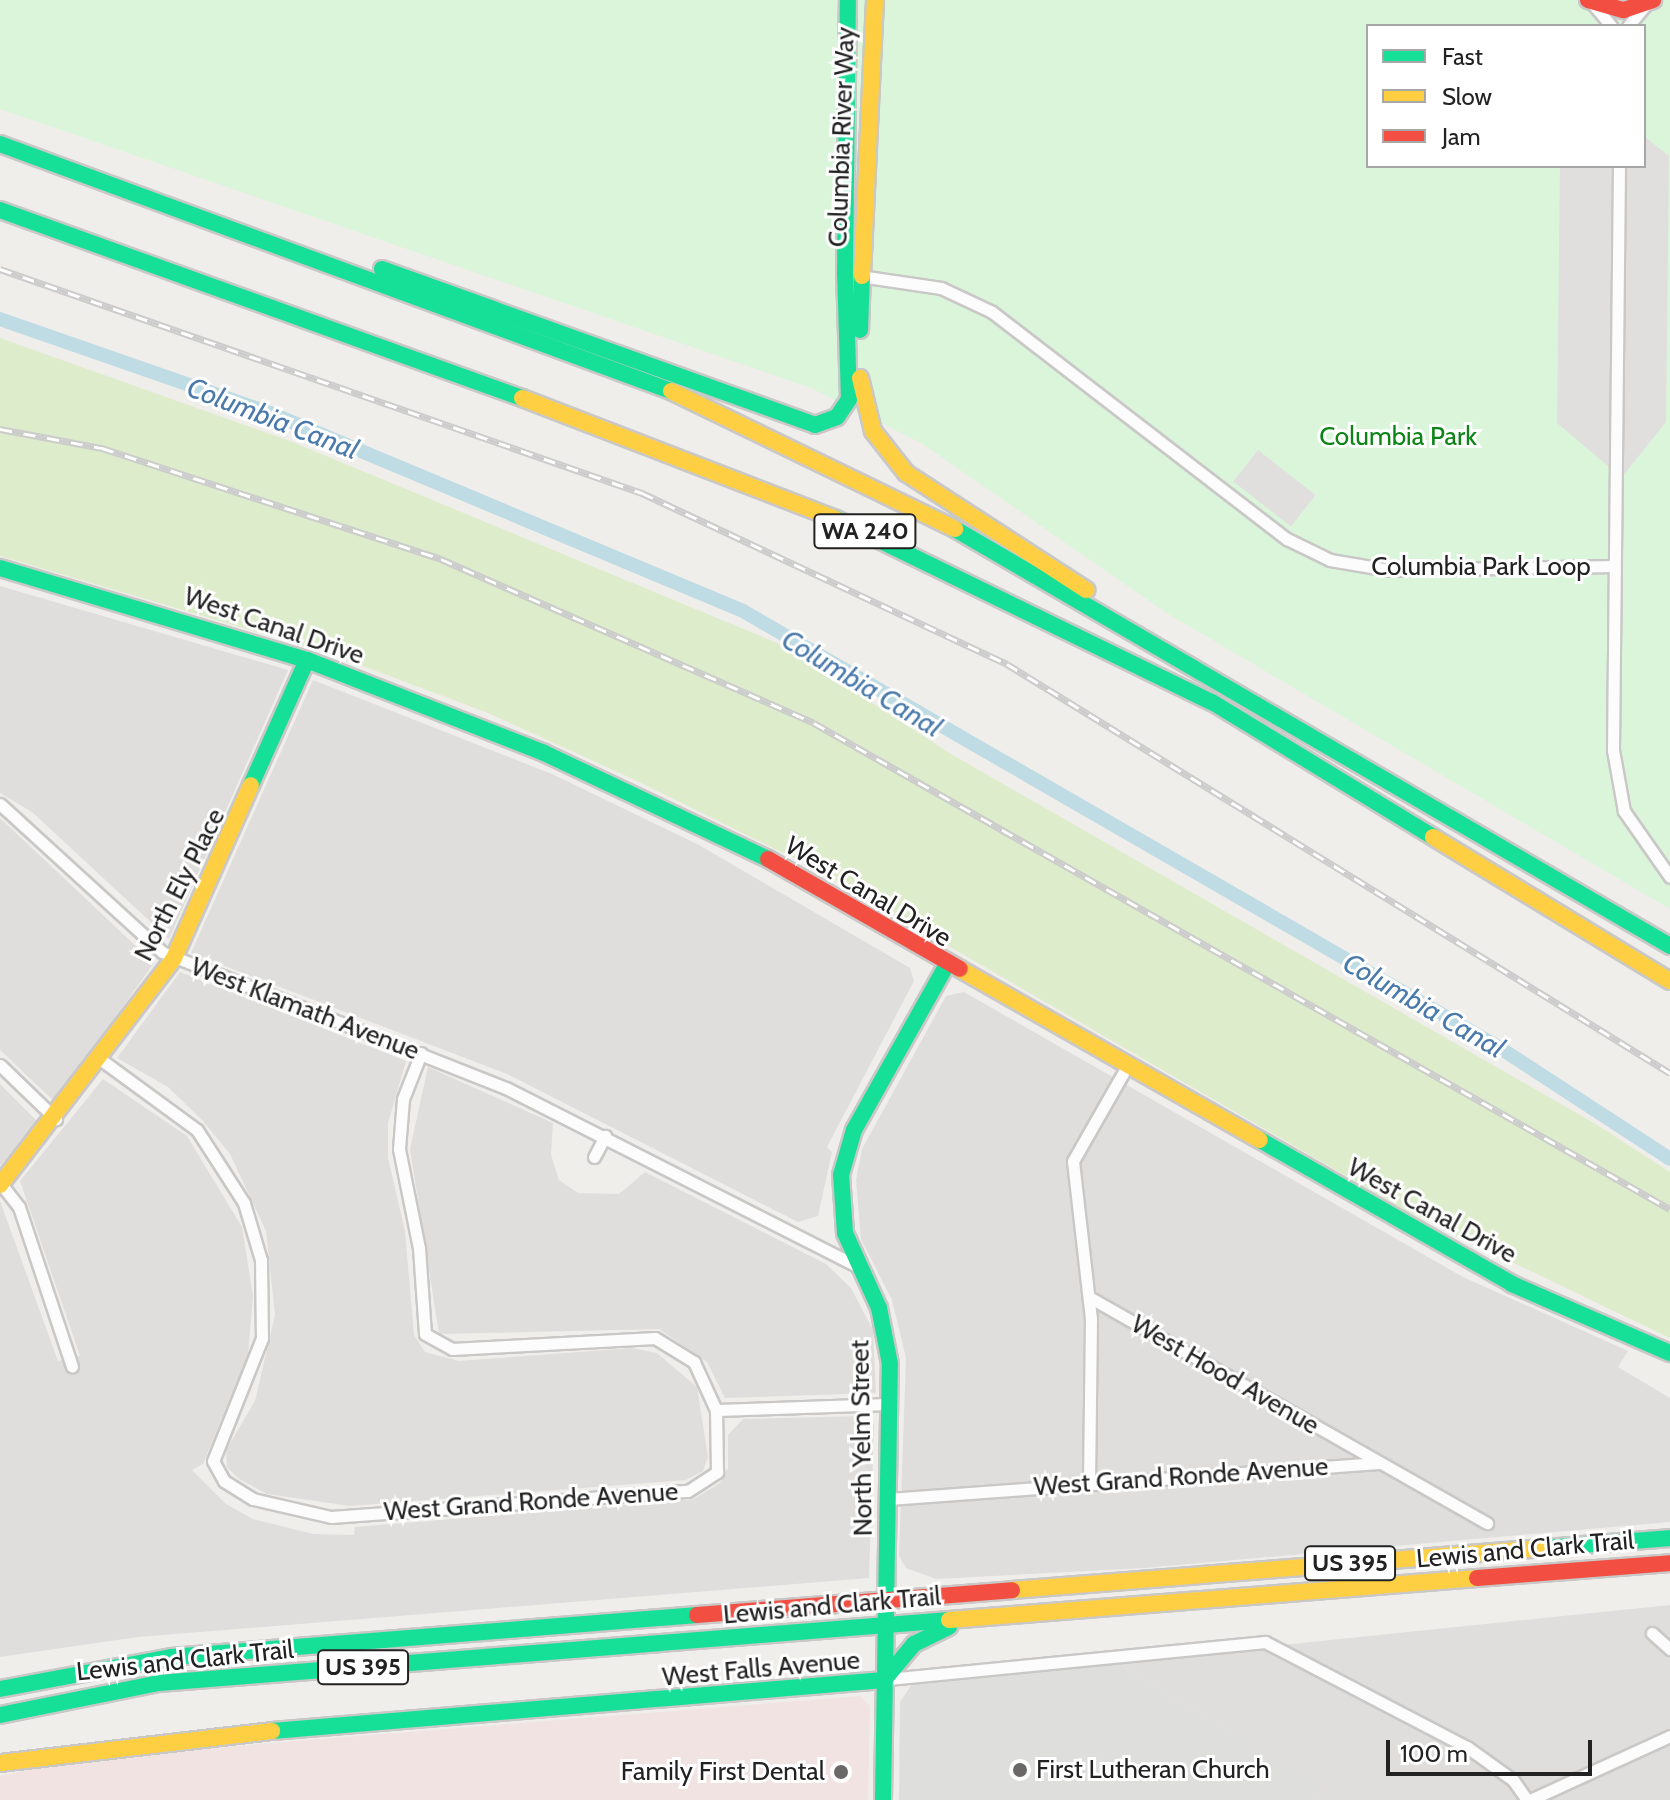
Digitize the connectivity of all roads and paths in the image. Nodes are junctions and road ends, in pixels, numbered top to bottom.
1 (848, 0) edge
2 (875, 0) edge
3 (1589, 0) edge
4 (1651, 1) edge
5 (1609, 24) edge
6 (1630, 24) edge
7 (0, 144) edge
8 (1619, 168) edge
9 (0, 210) edge
10 (243, 232) junction
11 (854, 275) junction
12 (1614, 566) junction
13 (0, 568) edge
14 (1180, 658) junction
15 (307, 660) junction
16 (0, 804) edge
17 (1670, 877) edge
18 (1584, 900) junction
19 (1670, 946) edge
20 (1670, 957) edge
21 (174, 958) junction
22 (946, 966) junction
23 (1670, 981) edge
24 (421, 1053) junction
25 (100, 1059) junction
26 (0, 1065) edge
27 (1126, 1068) junction
28 (56, 1119) junction
29 (605, 1136) junction
30 (594, 1157) dead end
31 (1, 1184) edge
32 (859, 1267) junction
33 (1089, 1297) junction
34 (1670, 1353) edge
35 (72, 1366) dead end
36 (890, 1404) junction
37 (716, 1410) junction
38 (1380, 1463) junction
39 (1089, 1483) junction
40 (887, 1499) junction
41 (1487, 1523) dead end
42 (1670, 1538) edge
43 (1670, 1563) edge
44 (886, 1601) junction
45 (968, 1619) junction
46 (886, 1626) junction
47 (1652, 1633) dead end
48 (1670, 1649) edge
49 (884, 1680) junction
50 (0, 1689) edge
51 (0, 1715) edge
52 (1670, 1736) edge
53 (0, 1763) edge
54 (883, 1800) edge
55 (1528, 1800) edge

1 - 11 main road, Columbia River Way
2 - 11 main road, Columbia River Way
3 - 4 main road
3 - 5 street
4 - 6 street
7 - 10 main road, WA 240
8 - 12 street, Columbia Park Loop
9 - 23 main road, WA 240
10 - 11 main road
10 - 14 main road, WA 240
11 - 12 street, Columbia Park Loop
11 - 14 main road
12 - 17 street
13 - 15 main road, West Canal Drive
14 - 18 main road, WA 240
15 - 21 main road, North Ely Place
15 - 22 main road, West Canal Drive
16 - 21 street, West Klamath Avenue
18 - 19 main road, WA 240
18 - 20 main road
21 - 24 street, West Klamath Avenue
21 - 25 main road, North Ely Place
22 - 27 main road, West Canal Drive
22 - 32 main road, North Yelm Street
24 - 29 street, West Klamath Avenue
24 - 37 street
25 - 28 main road, North Ely Place
25 - 37 street, West Grand Ronde Avenue
26 - 28 street
27 - 33 street
27 - 34 main road, West Canal Drive
28 - 31 main road, North Ely Place
29 - 30 street
29 - 32 street, West Klamath Avenue
31 - 35 street
32 - 36 main road, North Yelm Street
33 - 38 street, West Hood Avenue
33 - 39 street
36 - 37 street
36 - 40 main road, North Yelm Street
38 - 39 street, West Grand Ronde Avenue
38 - 41 street, West Hood Avenue
39 - 40 street, West Grand Ronde Avenue
40 - 44 main road, North Yelm Street
42 - 44 main road, Lewis and Clark Trail / US 395
43 - 45 main road, Lewis and Clark Trail / US 395
44 - 46 main road, North Yelm Street
44 - 50 main road, Lewis and Clark Trail / US 395
45 - 46 main road, Lewis and Clark Trail / US 395
45 - 49 main road
46 - 49 main road, North Yelm Street
46 - 51 main road, Lewis and Clark Trail / US 395
47 - 48 street
49 - 53 main road, West Falls Avenue
49 - 54 main road, North Yelm Street
49 - 55 street, West Falls Avenue
52 - 55 street

